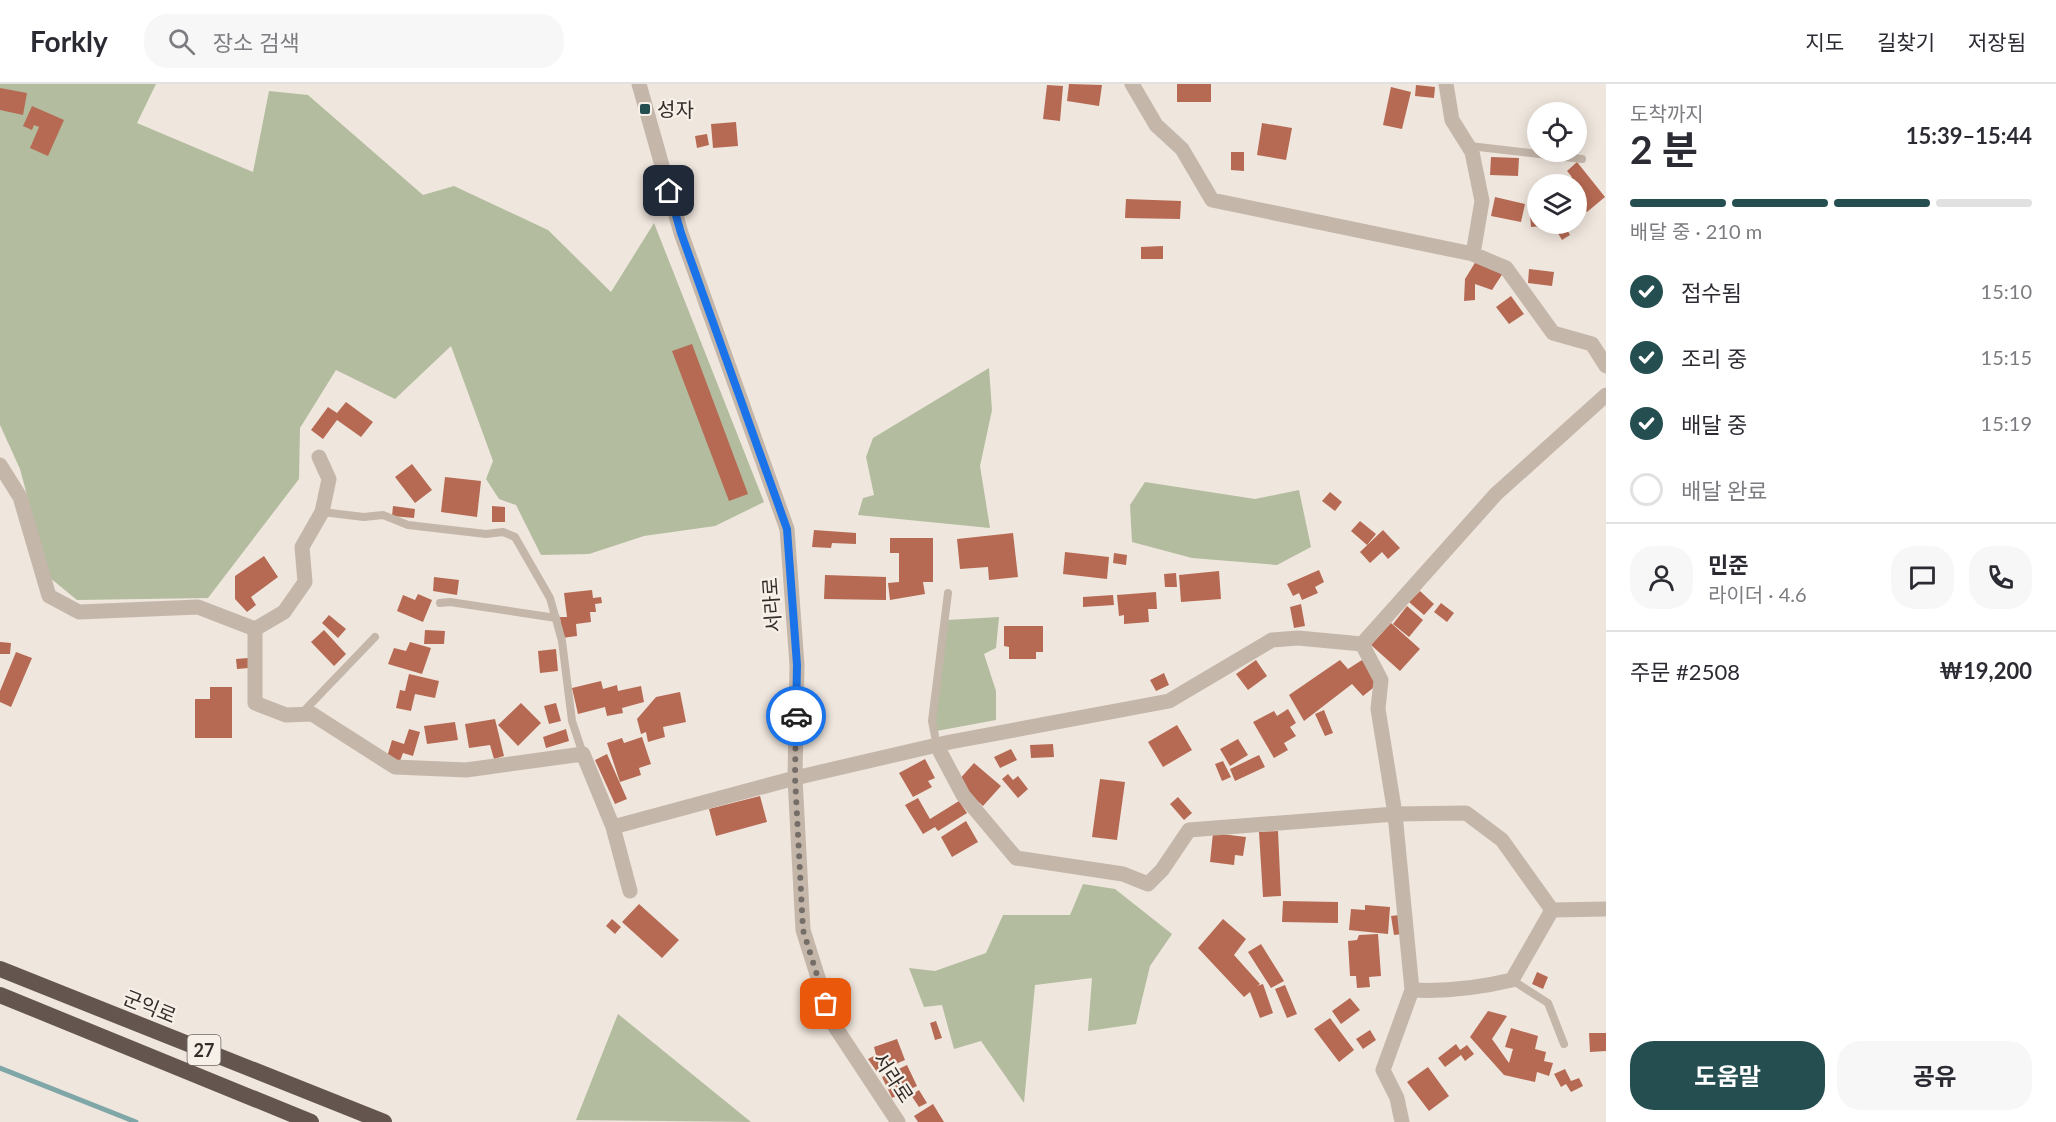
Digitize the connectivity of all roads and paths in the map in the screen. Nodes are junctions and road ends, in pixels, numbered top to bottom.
1 (1132, 84) edge
2 (1446, 84) edge
3 (640, 85) edge
4 (1468, 146) junction
5 (1527, 153) edge
6 (1473, 254) junction
7 (1606, 366) edge
8 (1606, 395) edge
9 (319, 457) dead end
10 (0, 465) edge
11 (322, 512) junction
12 (948, 593) dead end
13 (440, 603) dead end
14 (556, 618) junction
15 (255, 629) junction
16 (375, 637) dead end
17 (1362, 644) junction
18 (301, 715) junction
19 (937, 746) junction
20 (583, 754) junction
21 (795, 777) junction
22 (1395, 814) junction
23 (614, 827) junction
24 (630, 891) dead end
25 (1606, 909) edge
26 (1552, 910) junction
27 (0, 969) edge
28 (1512, 980) junction
29 (1413, 990) junction
30 (0, 995) edge
31 (1564, 1044) dead end
32 (311, 1122) edge
33 (384, 1122) edge
34 (898, 1122) edge
35 (1402, 1122) edge

1 - 6 street
2 - 4 street
3 - 21 street, 서라로
4 - 5 lane
4 - 6 street
6 - 7 street
8 - 17 street
9 - 11 street
10 - 15 street
11 - 14 lane
11 - 15 street
12 - 19 lane
13 - 14 lane
14 - 20 lane
15 - 18 street
16 - 18 lane
17 - 19 street
17 - 22 street
18 - 20 street
19 - 21 street
19 - 22 street
20 - 23 street
21 - 23 street
21 - 34 street, 서라로
22 - 26 street
22 - 29 street
23 - 24 street
25 - 26 street
26 - 28 street
27 - 33 highway, 군익로 / 27
28 - 29 street
28 - 31 lane
29 - 35 street
30 - 32 highway

